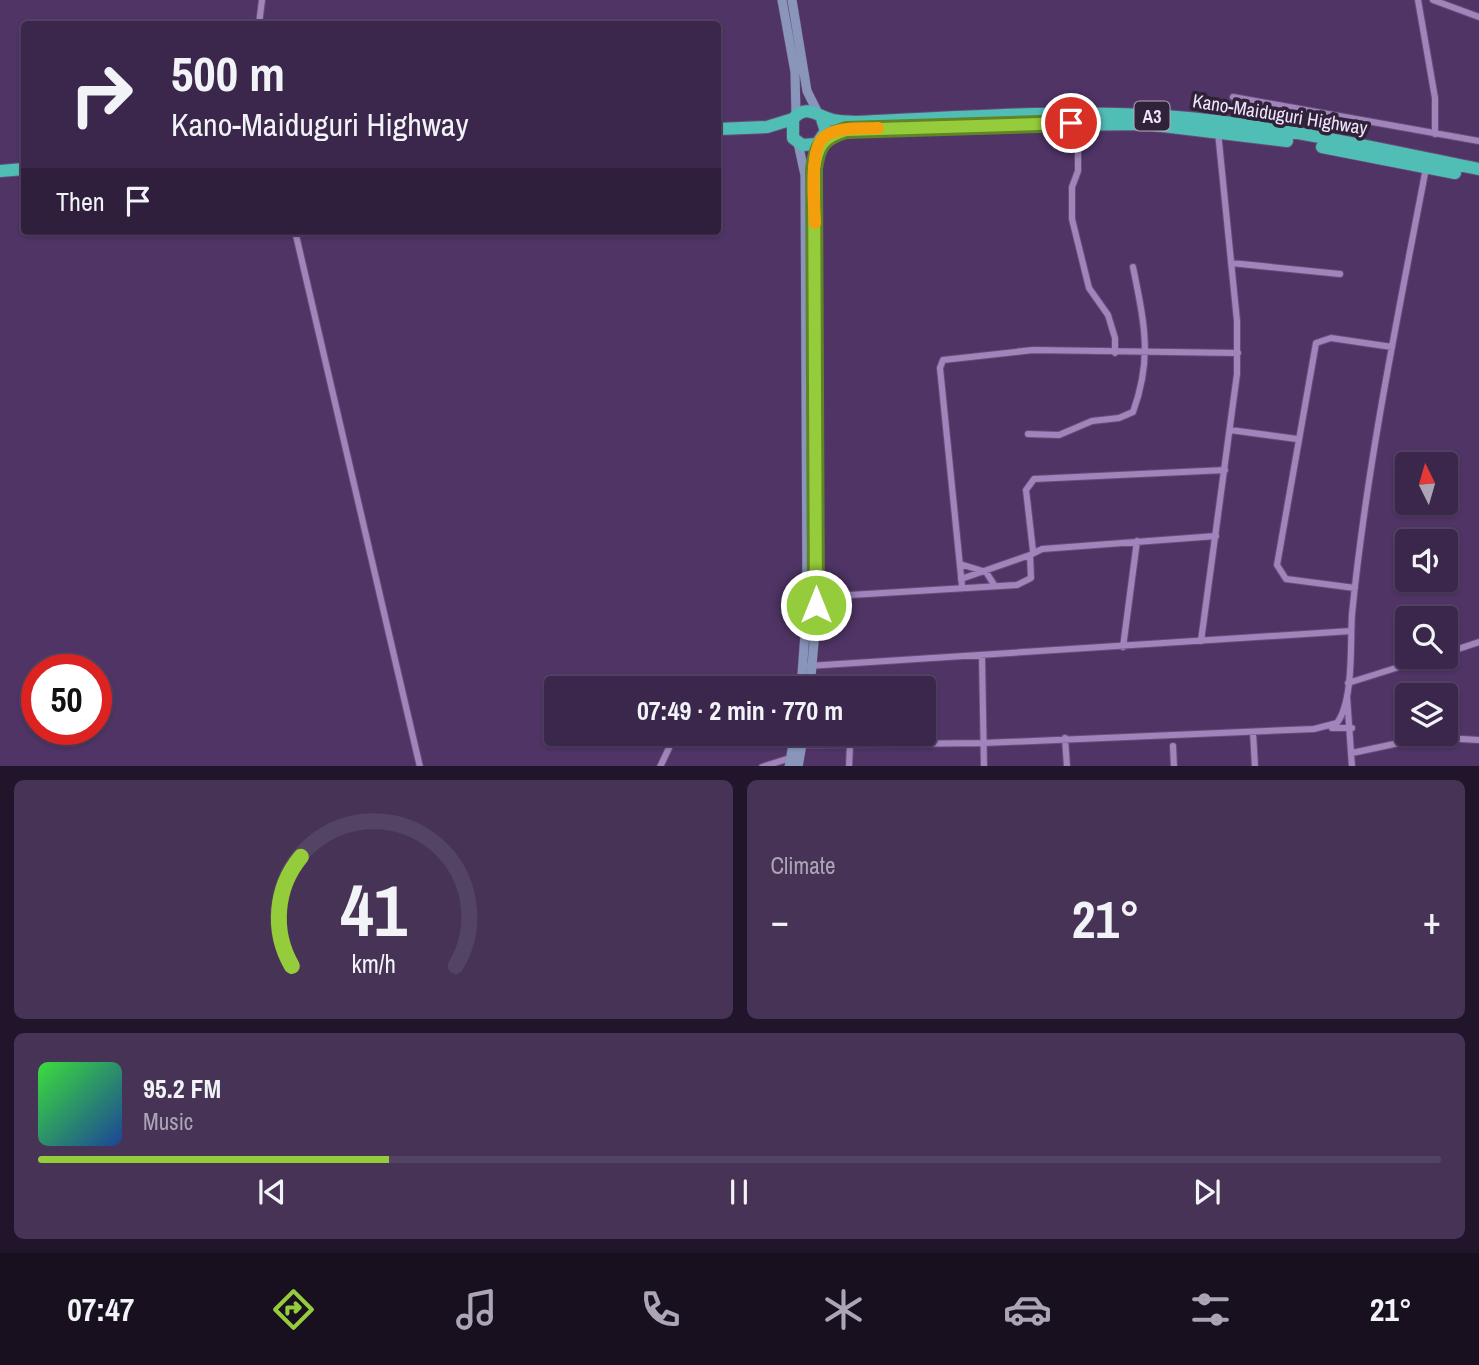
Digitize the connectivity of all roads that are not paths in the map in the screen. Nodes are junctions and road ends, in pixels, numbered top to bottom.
1 (262, 0) edge
2 (782, 0) edge
3 (792, 0) edge
4 (1418, 0) edge
5 (1433, 0) edge
6 (1479, 17) edge
7 (260, 21) edge
8 (1233, 97) dead end
9 (820, 115) junction
10 (794, 117) junction
11 (1071, 123) junction
12 (721, 129) edge
13 (1218, 131) junction
14 (1435, 134) junction
15 (721, 135) edge
16 (823, 139) junction
17 (795, 140) junction
18 (1479, 141) edge
19 (1395, 157) junction
20 (21, 161) edge
21 (0, 162) edge
22 (1426, 167) junction
23 (21, 169) edge
24 (1479, 169) edge
25 (0, 171) edge
26 (1479, 178) edge
27 (296, 235) edge
28 (1231, 262) junction
29 (1133, 267) dead end
30 (1340, 274) dead end
31 (1392, 347) junction
32 (1115, 353) junction
33 (1238, 353) junction
34 (1145, 354) junction
35 (1230, 430) junction
36 (1028, 433) dead end
37 (1297, 439) junction
38 (1225, 470) junction
39 (1216, 536) junction
40 (1138, 541) junction
41 (1031, 553) junction
42 (960, 564) junction
43 (986, 572) junction
44 (961, 583) junction
45 (995, 586) junction
46 (1355, 587) junction
47 (816, 591) junction
48 (1351, 631) junction
49 (1201, 641) junction
50 (1479, 642) edge
51 (1123, 646) junction
52 (1458, 649) edge
53 (982, 656) junction
54 (808, 666) junction
55 (1395, 668) edge
56 (806, 676) edge
57 (1348, 683) junction
58 (1347, 694) junction
59 (1352, 728) junction
60 (1323, 729) junction
61 (1253, 732) junction
62 (1065, 738) junction
63 (1479, 740) edge
64 (936, 743) edge
65 (984, 743) junction
66 (670, 746) edge
67 (803, 746) edge
68 (850, 746) edge
69 (1173, 746) dead end
70 (1352, 753) junction
71 (790, 762) edge
72 (420, 766) edge
73 (660, 766) edge
74 (762, 766) edge
75 (798, 766) edge
76 (849, 766) edge
77 (984, 766) edge
78 (1067, 766) edge
79 (1174, 766) edge
80 (1255, 766) edge
81 (1352, 766) edge

1 - 7 street
2 - 10 main road
3 - 9 main road
4 - 14 street
5 - 6 street
8 - 14 street
9 - 10 highway, A3
9 - 16 highway
9 - 19 highway, Kano-Maiduguri Highway / A3
10 - 12 highway, A3
10 - 17 highway
11 - 13 highway, Kano-Maiduguri Highway / A3
11 - 16 highway, Kano-Maiduguri Highway / A3
11 - 32 street
13 - 19 highway, Kano-Maiduguri Highway / A3
13 - 28 street
14 - 18 street
15 - 17 highway, A3
16 - 17 highway, A3
16 - 47 main road
17 - 54 main road
19 - 22 highway, Kano-Maiduguri Highway / A3
19 - 24 highway, Kano-Maiduguri Highway / A3
20 - 21 highway
22 - 26 highway, Kano-Maiduguri Highway / A3
22 - 31 street
23 - 25 highway
27 - 72 street
28 - 30 street
28 - 33 street
29 - 34 street
31 - 37 street
31 - 46 street
32 - 34 street
32 - 42 street
33 - 34 street
33 - 35 street
34 - 36 street
35 - 37 street
35 - 38 street
37 - 46 street
38 - 39 street
38 - 41 street
39 - 40 street
39 - 49 street
40 - 41 street
40 - 51 street
41 - 43 street
41 - 45 street
42 - 43 street
42 - 44 street
43 - 44 street
43 - 45 street
44 - 45 street
44 - 47 street
46 - 48 street
47 - 54 main road
48 - 49 street
48 - 57 street
49 - 51 street
50 - 52 street
51 - 53 street
53 - 54 street
53 - 65 street
54 - 56 main road
55 - 57 street
57 - 58 street
58 - 59 street
58 - 60 street
59 - 60 street
59 - 70 street
60 - 61 street
61 - 62 street
61 - 80 street
62 - 65 street
62 - 78 street
63 - 70 street
64 - 65 street
65 - 77 street
66 - 73 street
67 - 75 main road
68 - 76 street
69 - 79 street
70 - 81 street
71 - 74 street

